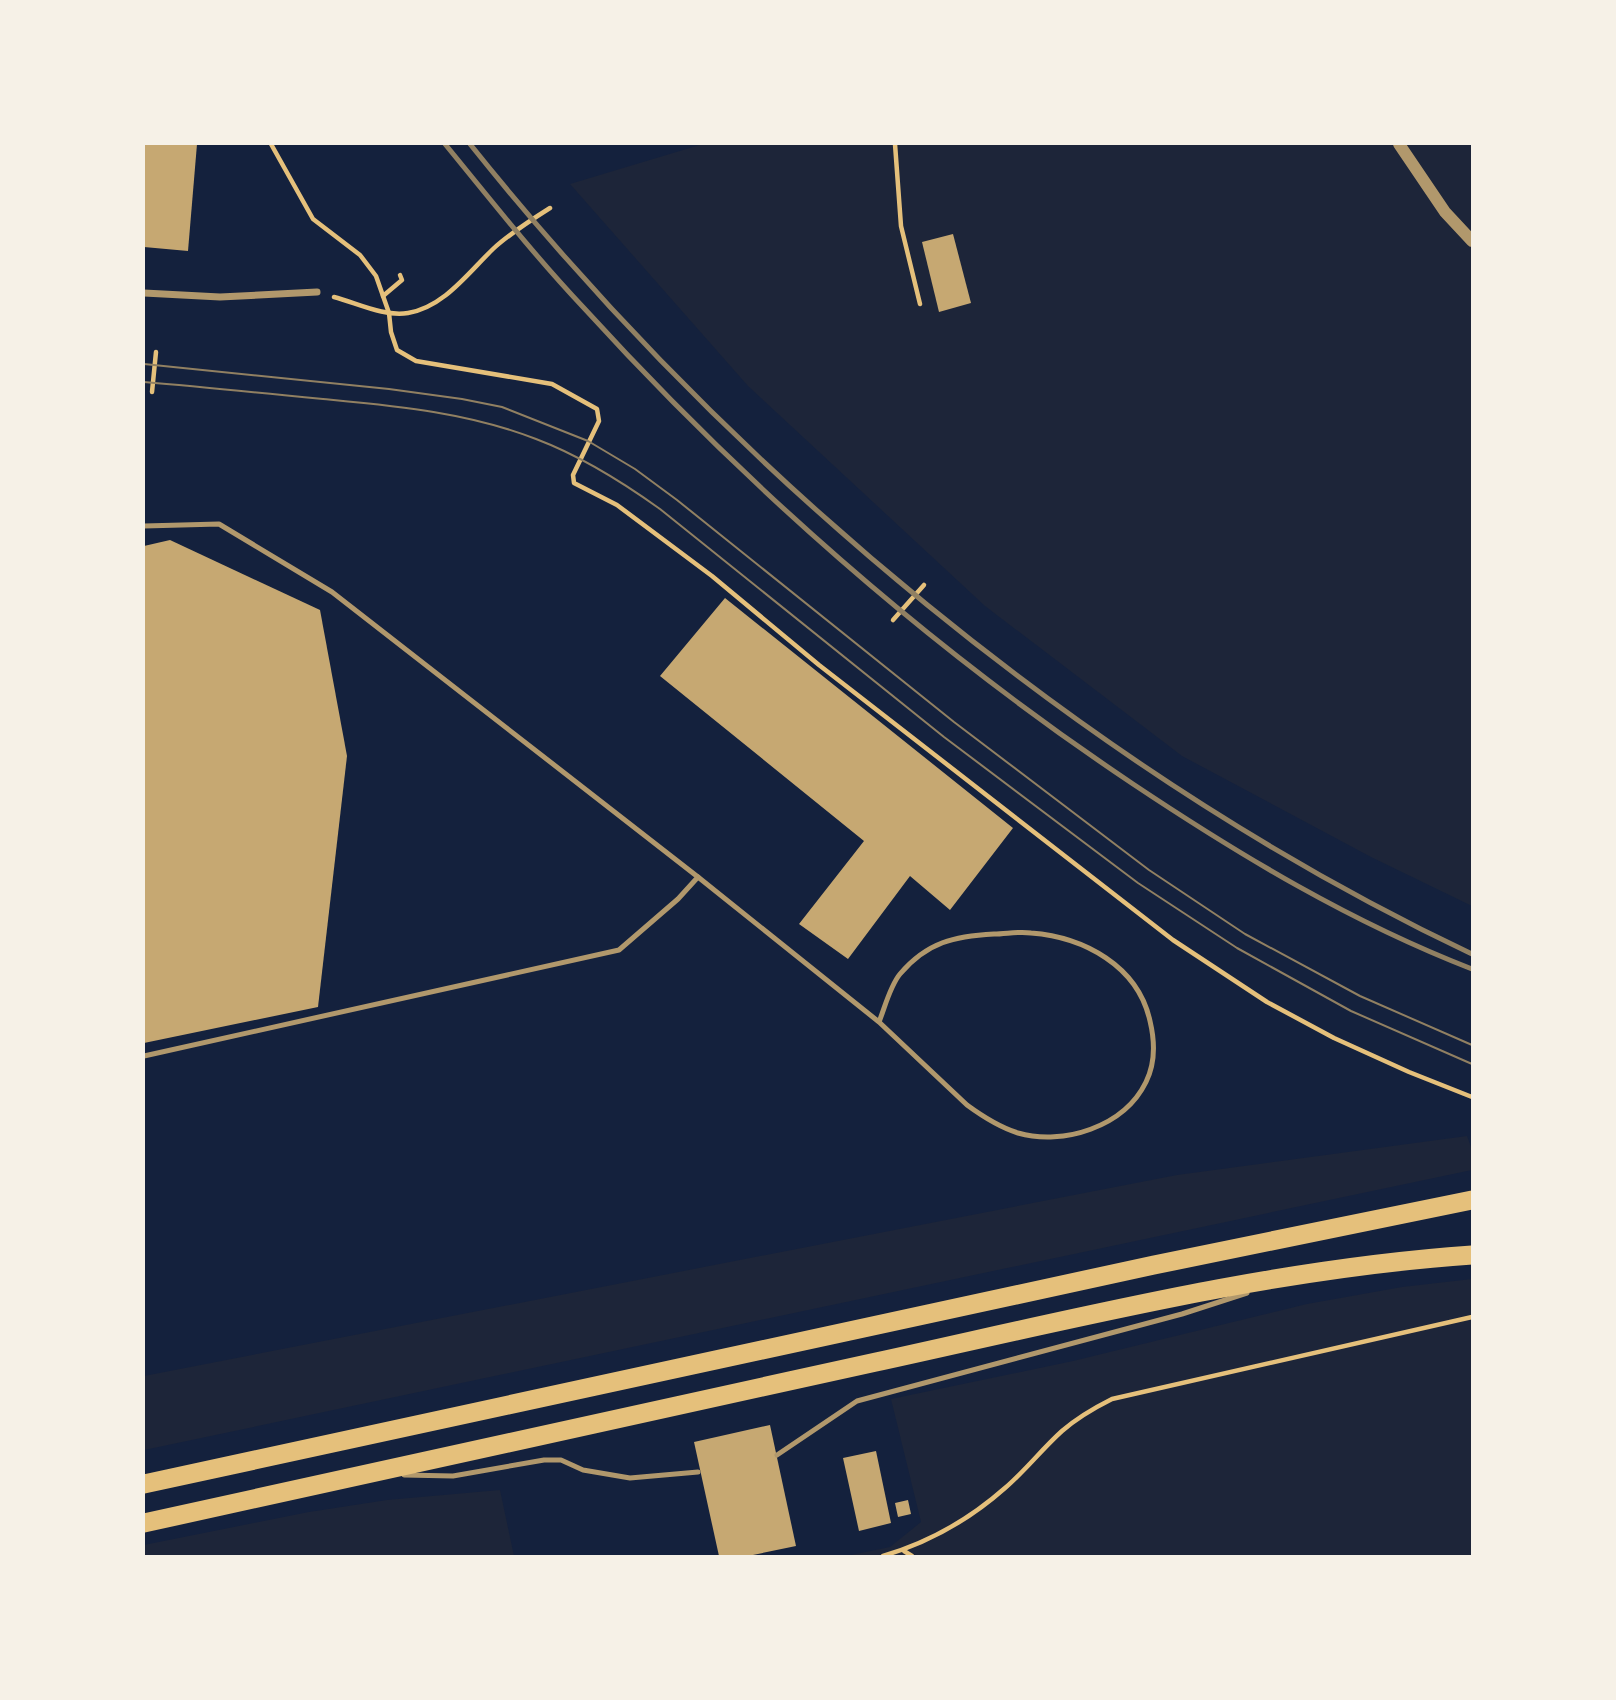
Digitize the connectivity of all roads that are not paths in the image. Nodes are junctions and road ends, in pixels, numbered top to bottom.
1 (1399, 144) edge
2 (1472, 241) edge
3 (317, 292) road end
4 (144, 293) edge
5 (144, 526) edge
6 (698, 877) junction
7 (879, 1022) junction
8 (144, 1056) edge
9 (1472, 1200) edge
10 (1472, 1255) edge
11 (1311, 1272) junction
12 (777, 1455) dead end
13 (698, 1472) dead end
14 (369, 1474) junction
15 (144, 1484) edge
16 (144, 1524) edge

1 - 2 street
3 - 4 street
5 - 6 lane
6 - 7 lane
6 - 8 lane
7 - 7 lane
9 - 15 highway
10 - 11 highway
11 - 12 lane
11 - 14 highway
13 - 14 lane
14 - 16 highway

